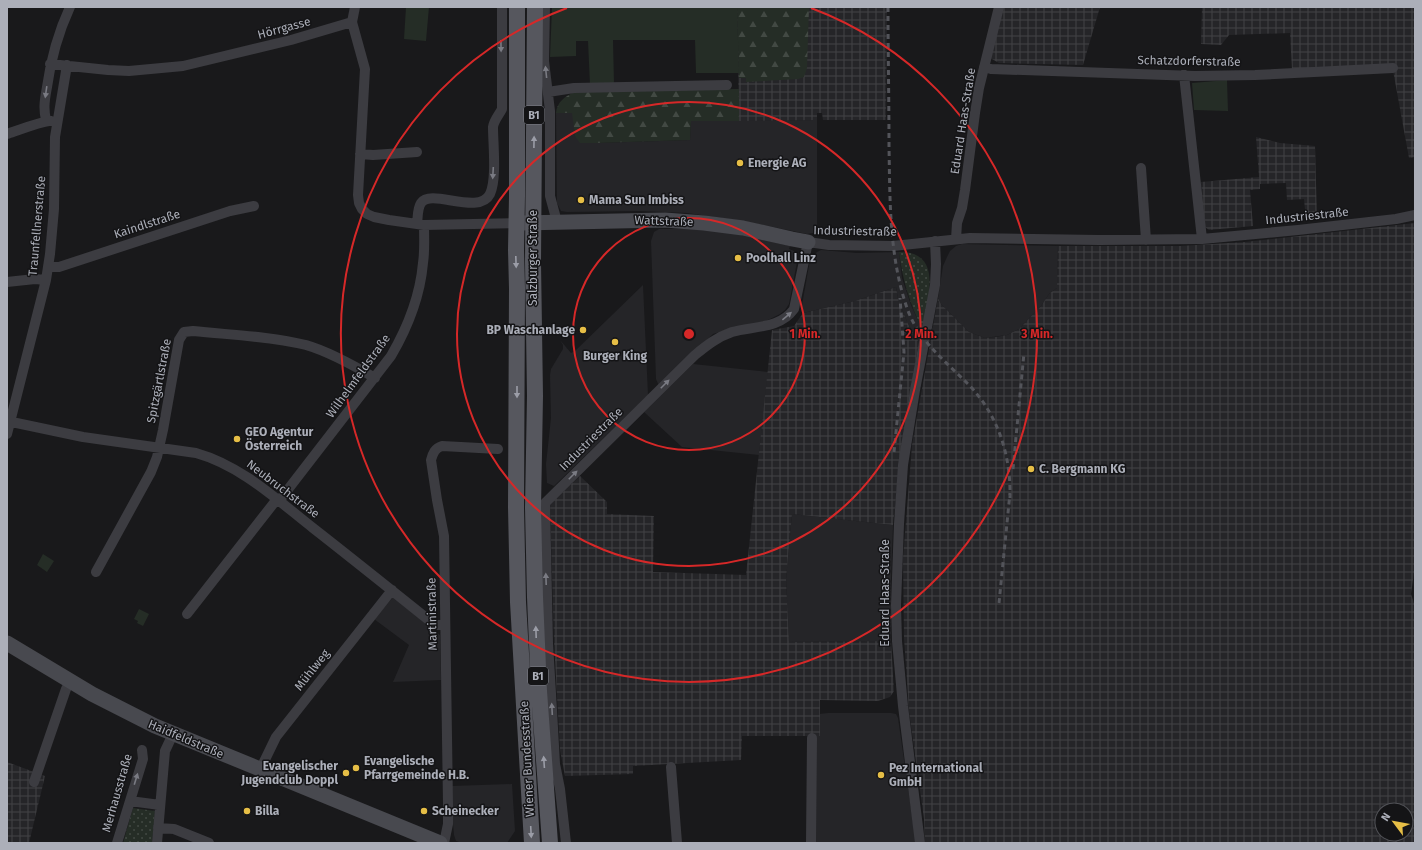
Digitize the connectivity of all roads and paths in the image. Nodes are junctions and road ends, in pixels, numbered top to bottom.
1 (70, 7) edge
2 (355, 7) edge
3 (502, 7) edge
4 (517, 7) edge
5 (534, 7) edge
6 (545, 7) edge
7 (999, 7) edge
8 (352, 22) junction
9 (50, 64) junction
10 (67, 65) junction
11 (984, 67) junction
12 (1393, 68) dead end
13 (1184, 75) junction
14 (727, 85) dead end
15 (548, 92) junction
16 (46, 120) junction
17 (57, 121) junction
18 (7, 134) edge
19 (417, 152) dead end
20 (360, 154) junction
21 (1141, 168) dead end
22 (254, 206) dead end
23 (1415, 215) edge
24 (557, 222) junction
25 (533, 223) junction
26 (517, 224) junction
27 (421, 225) junction
28 (956, 239) junction
29 (1202, 239) junction
30 (1146, 240) junction
31 (935, 241) junction
32 (808, 242) junction
33 (48, 267) junction
34 (46, 280) junction
35 (7, 282) edge
36 (375, 378) junction
37 (9, 421) edge
38 (7, 434) edge
39 (159, 448) junction
40 (498, 449) dead end
41 (278, 500) junction
42 (539, 506) junction
43 (516, 507) joint
44 (96, 572) dead end
45 (392, 590) junction
46 (187, 614) dead end
47 (445, 625) junction
48 (7, 643) edge
49 (70, 682) junction
50 (173, 734) junction
51 (812, 738) dead end
52 (142, 750) dead end
53 (671, 767) dead end
54 (260, 770) junction
55 (558, 780) junction
56 (34, 782) dead end
57 (546, 800) junction
58 (130, 801) junction
59 (160, 805) junction
60 (158, 828) junction
61 (117, 843) edge
62 (157, 843) edge
63 (209, 843) edge
64 (440, 843) edge
65 (444, 843) edge
66 (532, 843) edge
67 (550, 843) edge
68 (566, 843) edge
69 (677, 843) edge
70 (811, 843) edge
71 (920, 843) edge

1 - 9 street
2 - 8 street
3 -> 27 street
4 - 26 main road, Salzburger Straße / B1
25 -> 5 main road, Salzburger Straße / B1
15 -> 6 street, Salzburger Straße
7 - 11 street, Eduard Haas-Straße
8 - 10 street, Hörrgasse
8 - 20 street
9 - 10 street, Hörrgasse
9 -> 16 street
10 - 17 street, Traunfellnerstraße
11 - 13 street, Schatzdorferstraße
11 - 28 street, Eduard Haas-Straße
12 - 13 street, Schatzdorferstraße
13 - 29 street
14 - 15 street
15 - 24 street, Salzburger Straße
16 - 17 street
16 - 18 street
17 - 33 street, Traunfellnerstraße
19 - 20 street
20 - 27 street
21 - 30 street
22 - 33 street, Kaindlstraße
23 - 29 street, Industriestraße
24 - 25 street, Wattstraße
24 - 32 street, Wattstraße
25 - 26 street, Wattstraße
25 - 42 main road, Salzburger Straße / B1
26 - 27 street
26 -> 43 main road, Salzburger Straße / B1
27 - 36 street, Wilhelmfeldstraße
28 - 30 street, Industriestraße
28 - 31 street, Industriestraße
29 - 30 street, Industriestraße
31 - 32 street, Industriestraße
31 - 71 street, Eduard Haas-Straße
42 -> 32 street, Industriestraße
33 - 34 street, Traunfellnerstraße
34 - 35 street
34 - 37 street, Traunfellnerstraße
36 - 39 street, Spitzgärtlstraße
36 - 41 street, Wilhelmfeldstraße
37 - 38 street, Traunfellnerstraße
37 - 39 street, Neubruchstraße
39 - 41 street, Neubruchstraße
39 - 44 street, Spitzgärtlstraße
40 - 47 street, Martinistraße
41 - 45 street, Neubruchstraße
41 - 46 street, Wilhelmfeldstraße
55 -> 42 street
57 -> 42 main road, Wiener Bundesstraße / B1
43 -> 66 main road, Wiener Bundesstraße / B1
45 - 47 street, Neubruchstraße
45 - 54 street, Mühlweg
47 - 65 street, Martinistraße
48 - 49 street, Haidfeldstraße
49 - 50 street, Haidfeldstraße
49 - 56 street
50 - 54 street, Haidfeldstraße
50 - 59 street
51 - 70 street
58 -> 52 street, Merhausstraße
53 - 69 street
54 - 64 street, Haidfeldstraße
55 - 57 street, Wiener Bundesstraße
55 - 68 street
57 - 67 main road, Wiener Bundesstraße / B1
58 - 59 street
58 - 61 street, Merhausstraße
59 - 60 street
60 - 62 street
60 - 63 street

